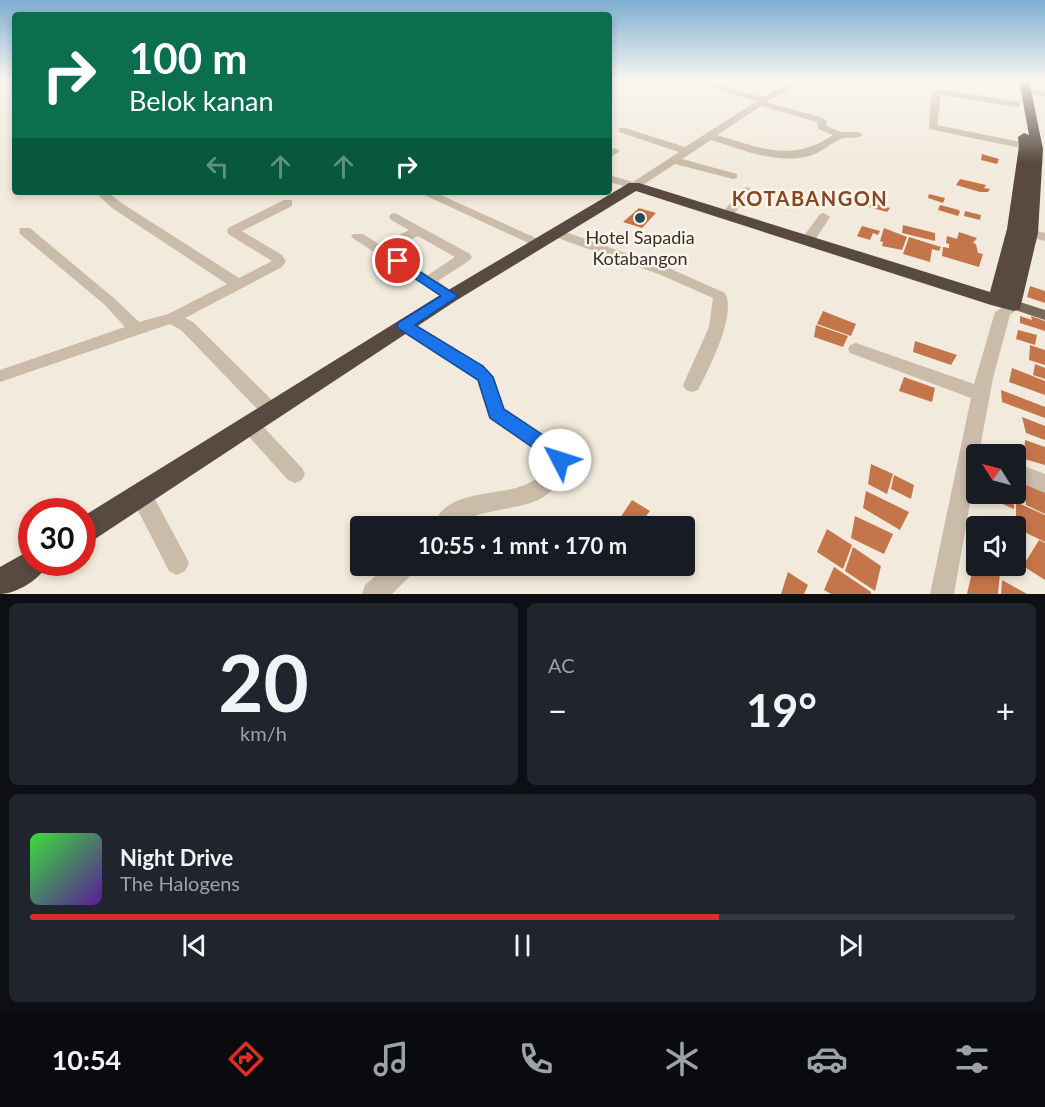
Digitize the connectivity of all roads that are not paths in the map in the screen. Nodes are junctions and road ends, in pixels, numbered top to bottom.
1 (752, 108) edge
2 (783, 108) edge
3 (934, 108) edge
4 (1018, 108) edge
5 (1029, 108) edge
6 (622, 130) dead end
7 (840, 135) junction
8 (858, 135) dead end
9 (709, 136) junction
10 (1026, 146) junction
11 (687, 151) junction
12 (674, 160) junction
13 (1040, 168) edge
14 (733, 176) dead end
15 (612, 179) edge
16 (634, 186) junction
17 (747, 190) dead end
18 (104, 195) edge
19 (432, 195) edge
20 (1039, 197) edge
21 (288, 203) dead end
22 (727, 215) junction
23 (395, 217) dead end
24 (824, 217) dead end
25 (419, 230) junction
26 (25, 231) dead end
27 (1030, 233) junction
28 (358, 237) dead end
29 (1045, 237) edge
30 (549, 238) junction
31 (808, 240) junction
32 (380, 250) junction
33 (428, 281) junction
34 (238, 284) junction
35 (451, 296) junction
36 (1005, 306) junction
37 (1045, 315) edge
38 (172, 318) junction
39 (405, 326) junction
40 (136, 328) junction
41 (856, 349) dead end
42 (1, 376) edge
43 (692, 385) dead end
44 (981, 394) junction
45 (272, 412) junction
46 (250, 425) junction
47 (974, 444) edge
48 (295, 474) dead end
49 (1026, 476) edge
50 (1045, 484) edge
51 (966, 485) edge
52 (141, 495) junction
53 (454, 516) edge
54 (96, 523) edge
55 (177, 563) dead end
56 (18, 572) edge
57 (393, 576) edge
58 (0, 584) edge
59 (374, 594) edge
60 (942, 594) edge

1 - 9 street
2 - 7 street
3 - 10 street
4 - 10 highway
5 - 13 highway
6 - 11 street
7 - 8 street
7 - 9 street
9 - 11 street
10 - 36 highway
11 - 12 street
12 - 14 street
12 - 16 street
13 - 20 highway
15 - 16 street
16 - 22 highway
16 - 30 highway
17 - 22 street
18 - 34 street
19 - 30 street
20 - 27 highway
21 - 34 street
22 - 31 highway
23 - 25 street
24 - 31 street
25 - 32 street
25 - 33 street
26 - 40 street
27 - 29 street
27 - 36 highway
28 - 32 street
30 - 35 highway
30 - 43 street
31 - 36 highway
32 - 33 street
33 - 35 street
34 - 38 street
35 - 39 highway
36 - 37 main road
36 - 44 street
38 - 40 street
38 - 45 street
39 - 45 highway
39 - 53 street
40 - 42 street
41 - 44 street
44 - 47 street
45 - 46 highway
46 - 48 street
46 - 52 highway
49 - 50 street
51 - 60 street
52 - 54 highway
52 - 55 street
56 - 58 highway
57 - 59 street

